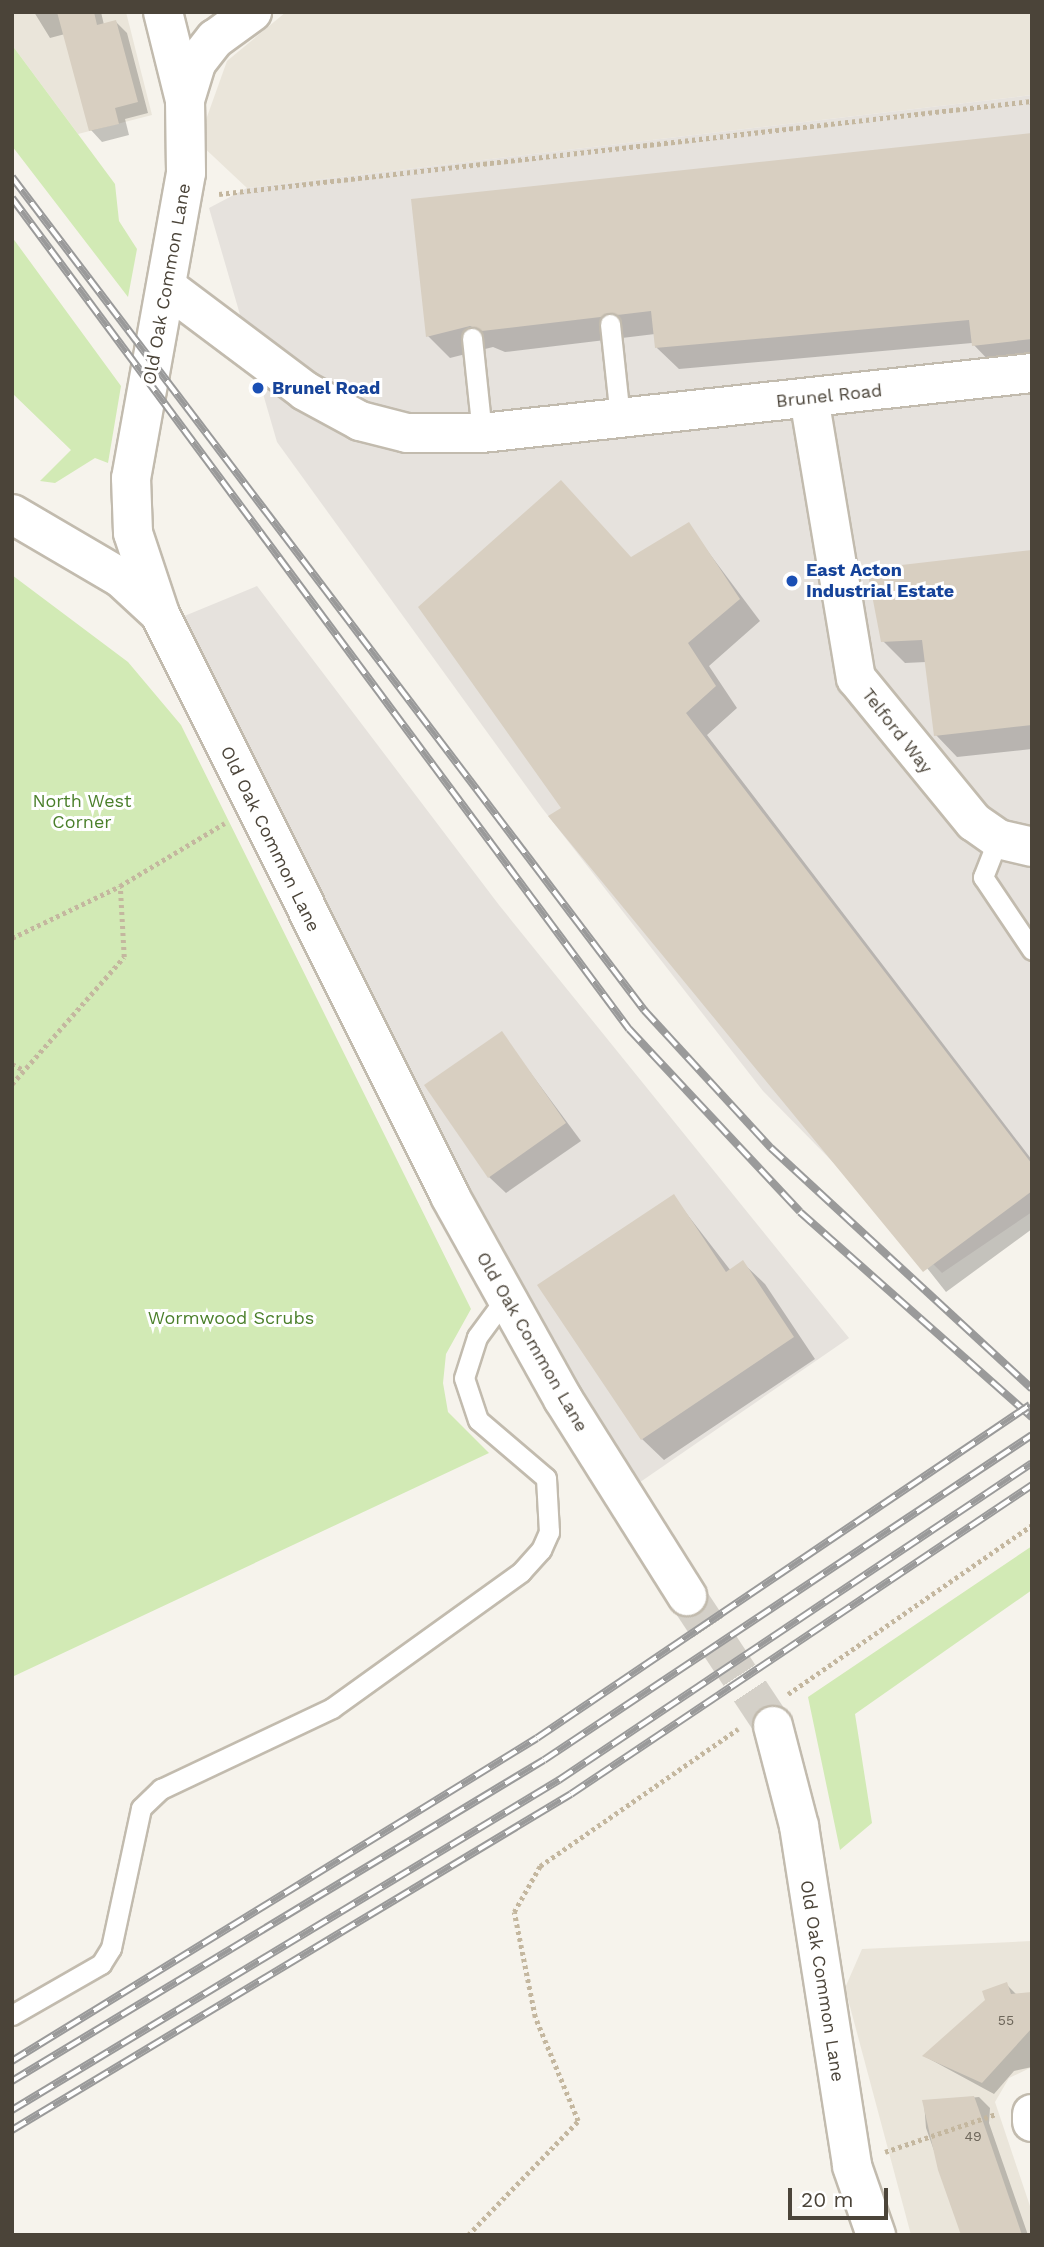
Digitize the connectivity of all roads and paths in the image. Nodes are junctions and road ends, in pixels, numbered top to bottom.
1 (163, 12) edge
2 (252, 12) edge
3 (185, 100) junction
4 (1032, 101) edge
5 (183, 198) junction
6 (168, 288) junction
7 (610, 324) dead end
8 (472, 338) dead end
9 (1032, 373) edge
10 (809, 398) junction
11 (620, 418) junction
12 (482, 433) junction
13 (12, 514) edge
14 (160, 614) junction
15 (254, 810) junction
16 (1015, 843) edge
17 (120, 886) junction
18 (12, 938) edge
19 (1032, 950) edge
20 (12, 1064) edge
21 (24, 1070) junction
22 (12, 1084) edge
23 (505, 1299) junction
24 (1032, 1525) edge
25 (687, 1596) tunnel mouth
26 (767, 1717) junction
27 (12, 2015) edge
28 (1021, 2116) edge
29 (877, 2155) dead end
30 (468, 2235) edge
31 (876, 2235) edge

1 - 3 street, Old Oak Common Lane
2 - 3 street
3 - 5 street, Old Oak Common Lane
4 - 5 path
5 - 6 street, Old Oak Common Lane
6 - 12 street, Brunel Road
6 - 14 street, Old Oak Common Lane
7 - 11 lane
8 - 12 lane
9 - 10 street, Brunel Road
10 - 11 street, Brunel Road
10 - 16 street, Telford Way
11 - 12 street, Brunel Road
13 - 14 street
14 - 15 street, Old Oak Common Lane
15 - 17 path
15 - 23 street, Old Oak Common Lane
16 - 19 lane
17 - 18 path
17 - 21 path
20 - 21 path
21 - 22 path
23 - 25 street, Old Oak Common Lane
23 - 27 lane
24 - 26 path
26 - 30 path
26 - 31 street, Old Oak Common Lane
28 - 29 path

